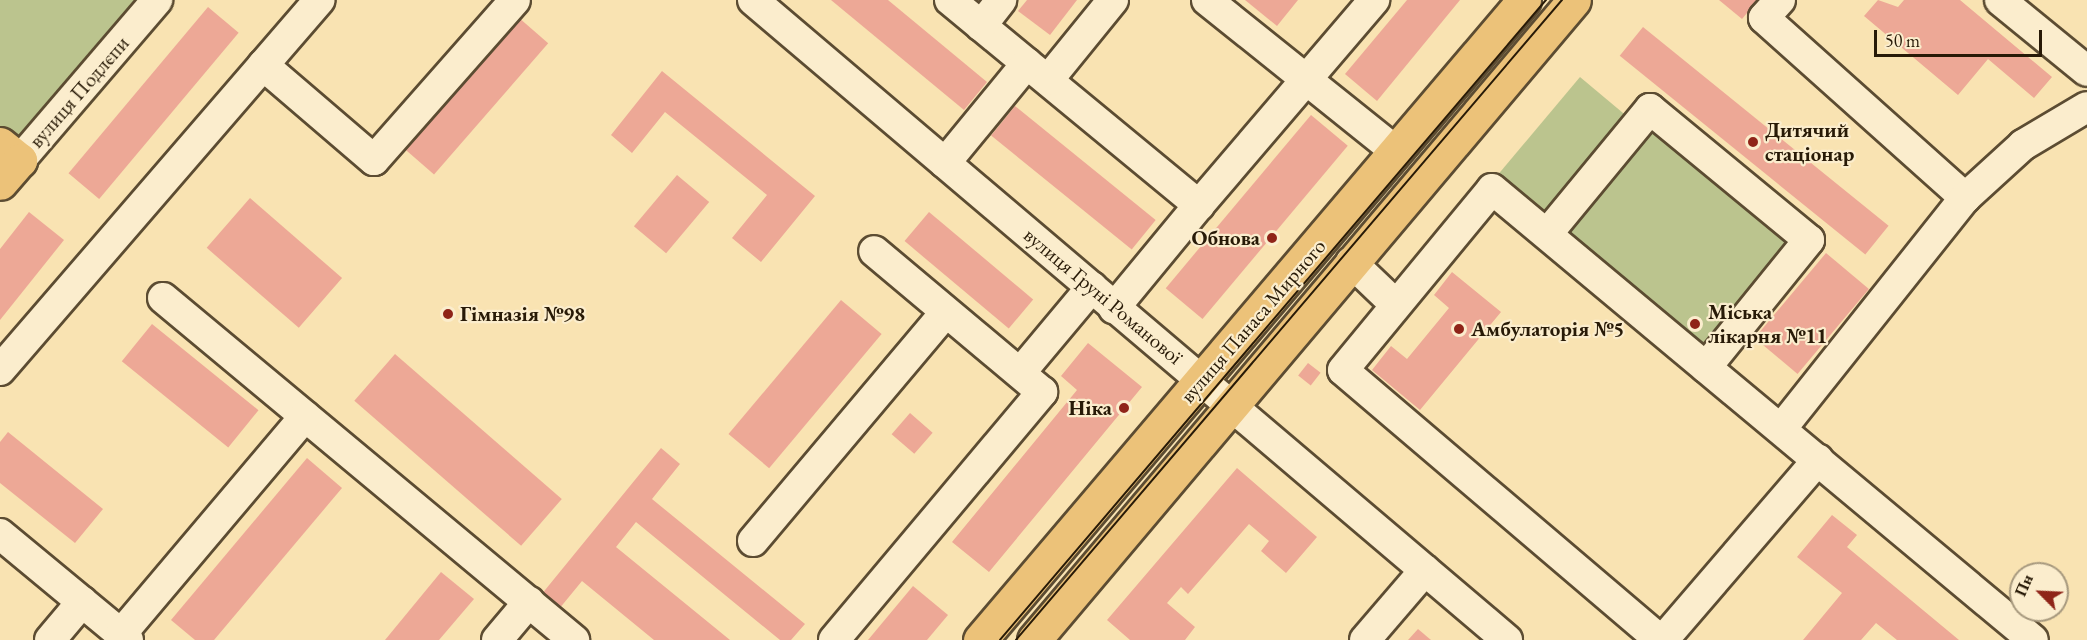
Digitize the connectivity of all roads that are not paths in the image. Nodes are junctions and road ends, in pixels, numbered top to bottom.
1 (157, 0) edge
2 (319, 0) edge
3 (515, 0) edge
4 (753, 0) edge
5 (950, 0) edge
6 (1001, 0) edge
7 (1113, 0) edge
8 (1207, 0) edge
9 (1374, 0) edge
10 (1524, 0) edge
11 (1574, 0) edge
12 (1780, 0) edge
13 (2000, 0) edge
14 (981, 26) junction
15 (263, 65) junction
16 (2087, 71) edge
17 (1037, 72) junction
18 (1305, 80) junction
19 (2087, 107) edge
20 (1397, 152) junction
21 (7, 162) edge
22 (945, 163) junction
23 (1965, 198) junction
24 (1199, 205) junction
25 (1547, 234) junction
26 (874, 251) dead end
27 (1351, 262) junction
28 (1092, 287) junction
29 (163, 298) dead end
30 (1396, 305) junction
31 (1114, 308) junction
32 (946, 312) junction
33 (1706, 367) junction
34 (0, 370) edge
35 (1020, 373) junction
36 (1202, 380) junction
37 (1234, 407) junction
38 (305, 416) junction
39 (1781, 429) junction
40 (1818, 460) junction
41 (0, 534) edge
42 (753, 541) dead end
43 (1425, 570) junction
44 (82, 602) junction
45 (529, 603) junction
46 (125, 637) edge
47 (50, 640) edge
48 (497, 640) edge
49 (574, 640) edge
50 (834, 640) edge
51 (980, 640) edge
52 (1034, 640) edge
53 (1365, 640) edge
54 (1507, 640) edge
55 (1661, 640) edge
56 (2033, 640) edge

1 - 21 street, вулиця Подлєпи
2 - 15 street
3 - 15 street
4 - 22 street, вулиця Груні Романової
5 - 14 street
6 - 14 street
7 - 17 street
8 - 18 street
9 - 18 street
10 - 20 main road, вулиця Панаса Мирного
11 - 27 main road, вулиця Панаса Мирного
12 - 23 street
13 - 16 street
14 - 17 street
15 - 34 street
17 - 22 street
17 - 24 street
18 - 20 street
18 - 24 street
19 - 23 street
20 - 36 main road, вулиця Панаса Мирного
22 - 28 street, вулиця Груні Романової
23 - 39 street
24 - 31 street
25 - 30 street
25 - 33 street
25 - 33 street
26 - 32 street
27 - 30 street
27 - 37 main road, вулиця Панаса Мирного
28 - 31 street, вулиця Груні Романової
28 - 35 street
29 - 38 street
30 - 55 street
31 - 36 street, вулиця Груні Романової
32 - 35 street
32 - 42 street
33 - 39 street
35 - 50 street
36 - 37 street, вулиця Груні Романової
36 - 51 main road, вулиця Панаса Мирного
37 - 43 street, вулиця Груні Романової
37 - 52 main road, вулиця Панаса Мирного
38 - 45 street
38 - 46 street
39 - 40 street
40 - 55 street
40 - 56 street
41 - 44 street
43 - 53 street
43 - 54 street, вулиця Груні Романової
44 - 46 street
44 - 47 street
45 - 48 street
45 - 49 street

